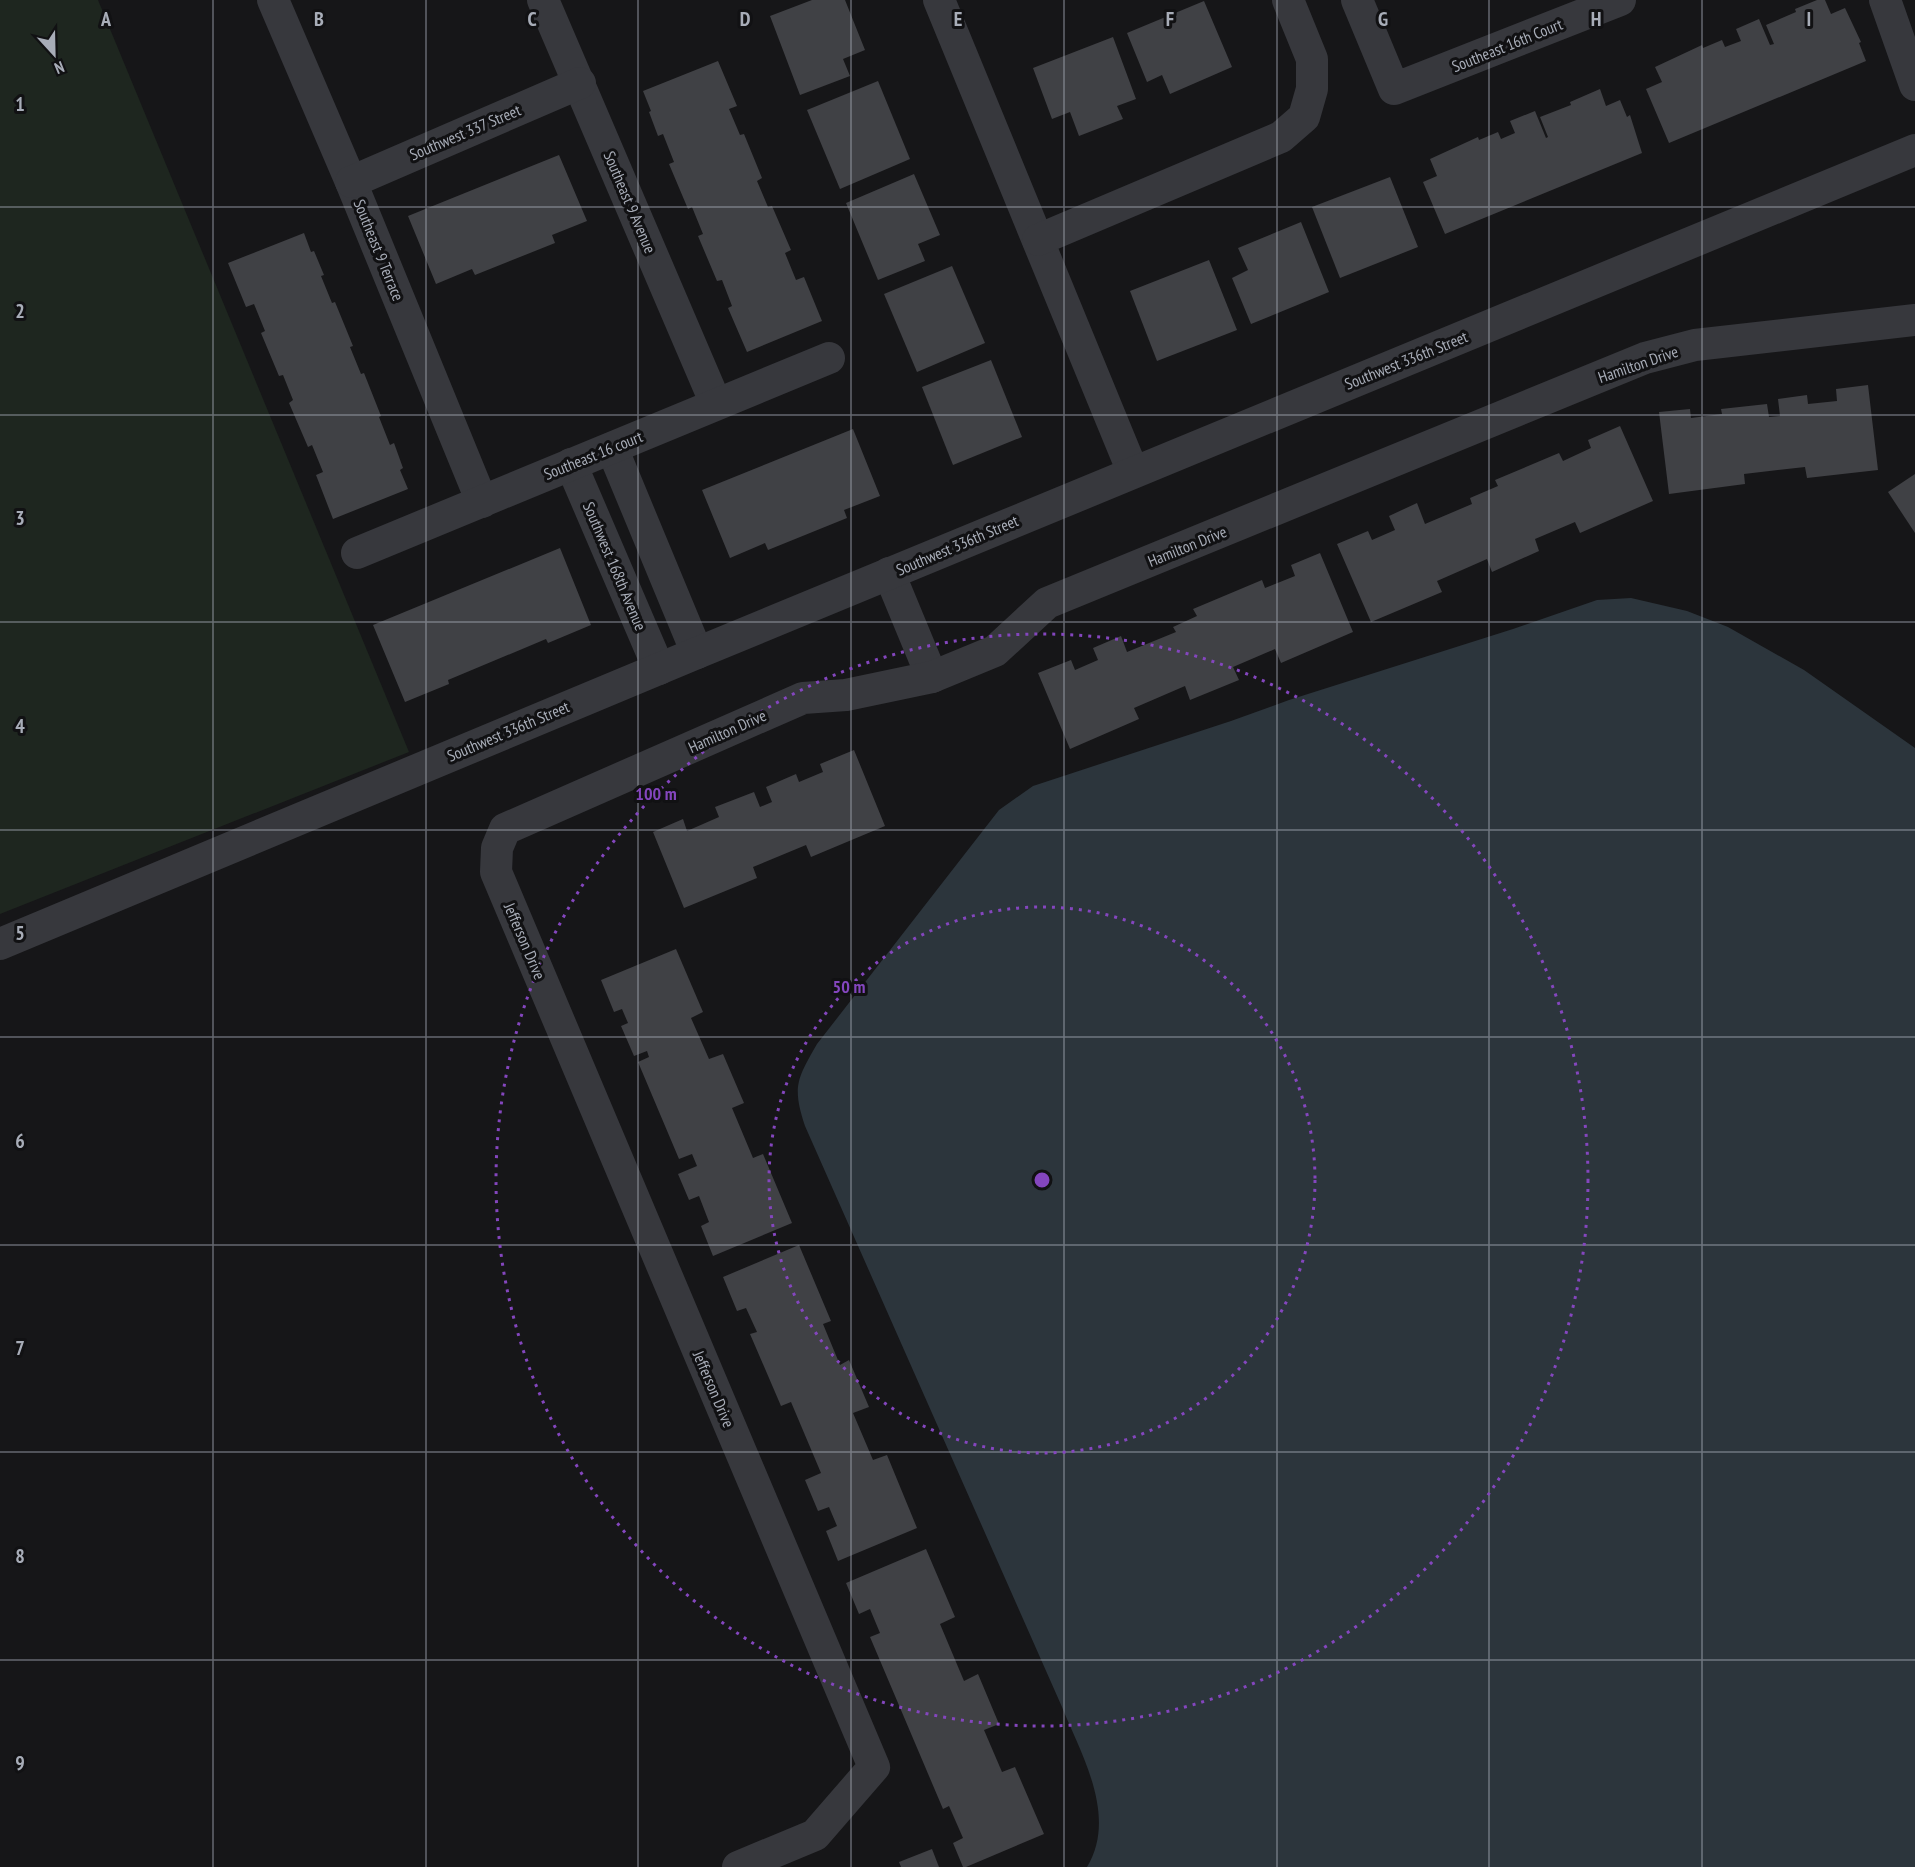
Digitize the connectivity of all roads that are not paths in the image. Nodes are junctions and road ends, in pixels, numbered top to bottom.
1 (273, 0) edge
2 (543, 0) edge
3 (939, 0) edge
4 (1288, 0) edge
5 (1358, 0) edge
6 (1620, 0) edge
7 (1885, 0) edge
8 (580, 83) junction
9 (1915, 85) edge
10 (1915, 150) edge
11 (351, 182) junction
12 (1038, 240) junction
13 (1915, 320) edge
14 (829, 358) dead end
15 (716, 405) junction
16 (612, 448) junction
17 (571, 464) junction
18 (1133, 472) junction
19 (482, 501) junction
20 (357, 553) dead end
21 (889, 573) junction
22 (697, 653) junction
23 (659, 669) junction
24 (932, 676) junction
25 (497, 848) joint
26 (0, 944) edge
27 (738, 1867) edge

1 - 11 street, Southeast 9 Terrace
2 - 8 street, Southeast 9 Avenue
3 - 12 street
4 - 12 street
5 - 6 street, Southeast 16th Court
7 - 9 street
8 - 11 street, Southwest 337 Street
8 - 15 street, Southeast 9 Avenue
10 - 18 street, Southwest 336th Street
11 - 19 street, Southeast 9 Terrace
12 - 18 street
13 - 24 street, Hamilton Drive
14 - 15 street, Southeast 16 court
15 - 16 street, Southeast 16 court
16 - 17 street, Southeast 16 court
16 - 22 street
17 - 19 street, Southeast 16 court
17 - 23 street, Southwest 168th Avenue
18 - 21 street, Southwest 336th Street
19 - 20 street, Southeast 16 court
21 - 22 street, Southwest 336th Street
21 - 24 street
22 - 23 street, Southwest 336th Street
23 - 26 street, Southwest 336th Street
24 - 25 street, Hamilton Drive
25 - 27 street, Jefferson Drive

